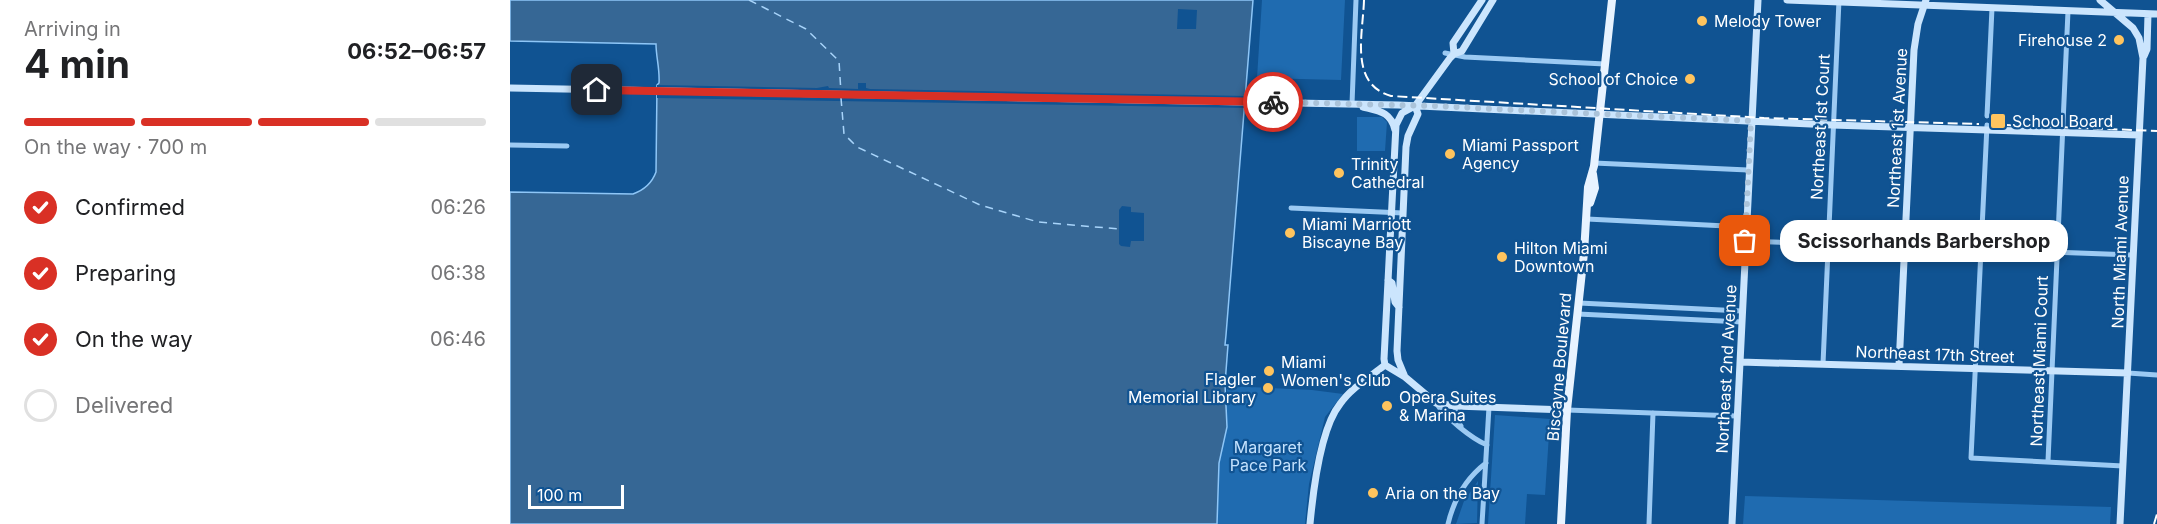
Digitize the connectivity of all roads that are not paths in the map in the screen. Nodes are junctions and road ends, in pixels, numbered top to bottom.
1 (1356, 0) edge
2 (1482, 0) edge
3 (1493, 0) edge
4 (1612, 0) edge
5 (1758, 0) edge
6 (1787, 0) edge
7 (2022, 0) edge
8 (2100, 0) edge
9 (1839, 1) edge
10 (1925, 3) edge
11 (1992, 8) junction
12 (2022, 9) junction
13 (2068, 11) junction
14 (2116, 13) junction
15 (2148, 14) junction
16 (2157, 14) edge
17 (1445, 53) dead end
18 (1454, 54) junction
19 (2143, 58) junction
20 (1605, 64) junction
21 (510, 88) edge
22 (1352, 104) junction
23 (1415, 106) junction
24 (1599, 113) junction
25 (1987, 116) dead end
26 (1751, 121) junction
27 (1832, 125) junction
28 (1910, 127) junction
29 (1987, 127) junction
30 (1395, 130) junction
31 (2063, 132) junction
32 (2139, 135) junction
33 (510, 145) edge
34 (567, 146) dead end
35 (1593, 166) junction
36 (1749, 170) junction
37 (1291, 208) dead end
38 (1391, 213) junction
39 (1403, 213) junction
40 (1587, 216) junction
41 (1746, 227) junction
42 (1745, 241) junction
43 (1827, 244) junction
44 (1905, 247) junction
45 (1981, 249) junction
46 (2057, 252) junction
47 (2133, 255) junction
48 (1388, 280) junction
49 (1579, 303) junction
50 (1399, 307) junction
51 (1742, 311) junction
52 (1578, 314) junction
53 (1399, 315) junction
54 (1742, 322) junction
55 (1386, 328) junction
56 (1385, 339) junction
57 (1397, 351) junction
58 (1740, 362) junction
59 (1823, 364) junction
60 (1385, 365) junction
61 (1899, 366) junction
62 (1976, 369) junction
63 (2052, 371) junction
64 (2128, 373) junction
65 (2157, 375) edge
66 (1405, 377) junction
67 (1436, 403) junction
68 (1455, 406) junction
69 (1489, 407) junction
70 (1567, 410) junction
71 (1653, 414) junction
72 (1737, 416) junction
73 (1462, 427) junction
74 (1486, 445) junction
75 (2048, 461) junction
76 (1486, 463) junction
77 (2123, 466) junction
78 (1310, 524) edge
79 (1448, 524) edge
80 (1482, 524) edge
81 (1561, 524) edge
82 (1649, 524) edge
83 (1732, 524) edge
84 (2120, 524) edge

1 - 22 street
2 - 18 main road
3 - 18 main road
4 - 20 main road, Biscayne Boulevard
5 - 26 main road, Northeast 2nd Avenue
6 - 9 main road
7 - 12 street
8 - 14 main road, North Miami Avenue
9 - 10 main road
9 - 27 street, Northeast 1st Court
10 - 11 main road
10 - 28 main road, Northeast 1st Avenue
11 - 12 main road
11 - 25 street
12 - 13 main road
13 - 14 main road
13 - 31 street, Northeast Miami Court
14 - 15 main road
14 - 19 main road, North Miami Avenue
15 - 16 main road
15 - 19 main road
17 - 18 street
18 - 20 street
18 - 23 main road
19 - 32 main road, North Miami Avenue
20 - 24 main road, Biscayne Boulevard
21 - 22 main road
22 - 23 main road
22 - 30 main road
23 - 24 main road
23 - 30 main road
23 - 39 main road
24 - 26 main road
24 - 35 main road, Biscayne Boulevard
26 - 27 main road
26 - 36 main road, Northeast 2nd Avenue
27 - 28 main road
27 - 43 street, Northeast 1st Court
28 - 29 main road
28 - 44 main road, Northeast 1st Avenue
29 - 31 main road
29 - 45 street
30 - 38 main road
31 - 32 main road
31 - 46 street, Northeast Miami Court
32 - 47 main road, North Miami Avenue
33 - 34 street
35 - 36 street
35 - 40 main road, Biscayne Boulevard
36 - 41 main road, Northeast 2nd Avenue
37 - 38 street
38 - 39 street
38 - 48 main road
39 - 50 main road
40 - 41 street
40 - 49 main road, Biscayne Boulevard
41 - 42 main road, Northeast 2nd Avenue
42 - 43 street
42 - 51 main road, Northeast 2nd Avenue
43 - 44 street
43 - 59 street, Northeast 1st Court
44 - 45 street
44 - 61 main road, Northeast 1st Avenue
45 - 46 street
45 - 62 street
46 - 47 street
46 - 63 street, Northeast Miami Court
47 - 64 main road, North Miami Avenue
48 - 50 main road
48 - 55 main road
49 - 51 street
49 - 52 main road, Biscayne Boulevard
50 - 53 main road
51 - 54 main road, Northeast 2nd Avenue
52 - 54 street
52 - 70 main road, Biscayne Boulevard
53 - 55 main road
53 - 57 main road
54 - 58 main road, Northeast 2nd Avenue
55 - 56 main road
56 - 57 main road
56 - 60 main road
57 - 66 main road
58 - 59 main road, Northeast 17th Street
58 - 72 main road, Northeast 2nd Avenue
59 - 61 main road, Northeast 17th Street
60 - 66 main road
60 - 78 main road
61 - 62 main road, Northeast 17th Street
62 - 63 main road, Northeast 17th Street
62 - 75 street
63 - 64 main road, Northeast 17th Street
63 - 75 street, Northeast Miami Court
64 - 65 street
64 - 77 main road, North Miami Avenue
66 - 67 main road
67 - 68 main road
67 - 73 street
68 - 69 main road
68 - 73 street
69 - 70 main road
69 - 74 street
70 - 71 street
70 - 81 main road, Biscayne Boulevard
71 - 72 street
71 - 82 street
72 - 83 main road, Northeast 2nd Avenue
73 - 74 street
74 - 76 street
75 - 77 street
76 - 79 street
76 - 80 street
77 - 84 main road, North Miami Avenue

